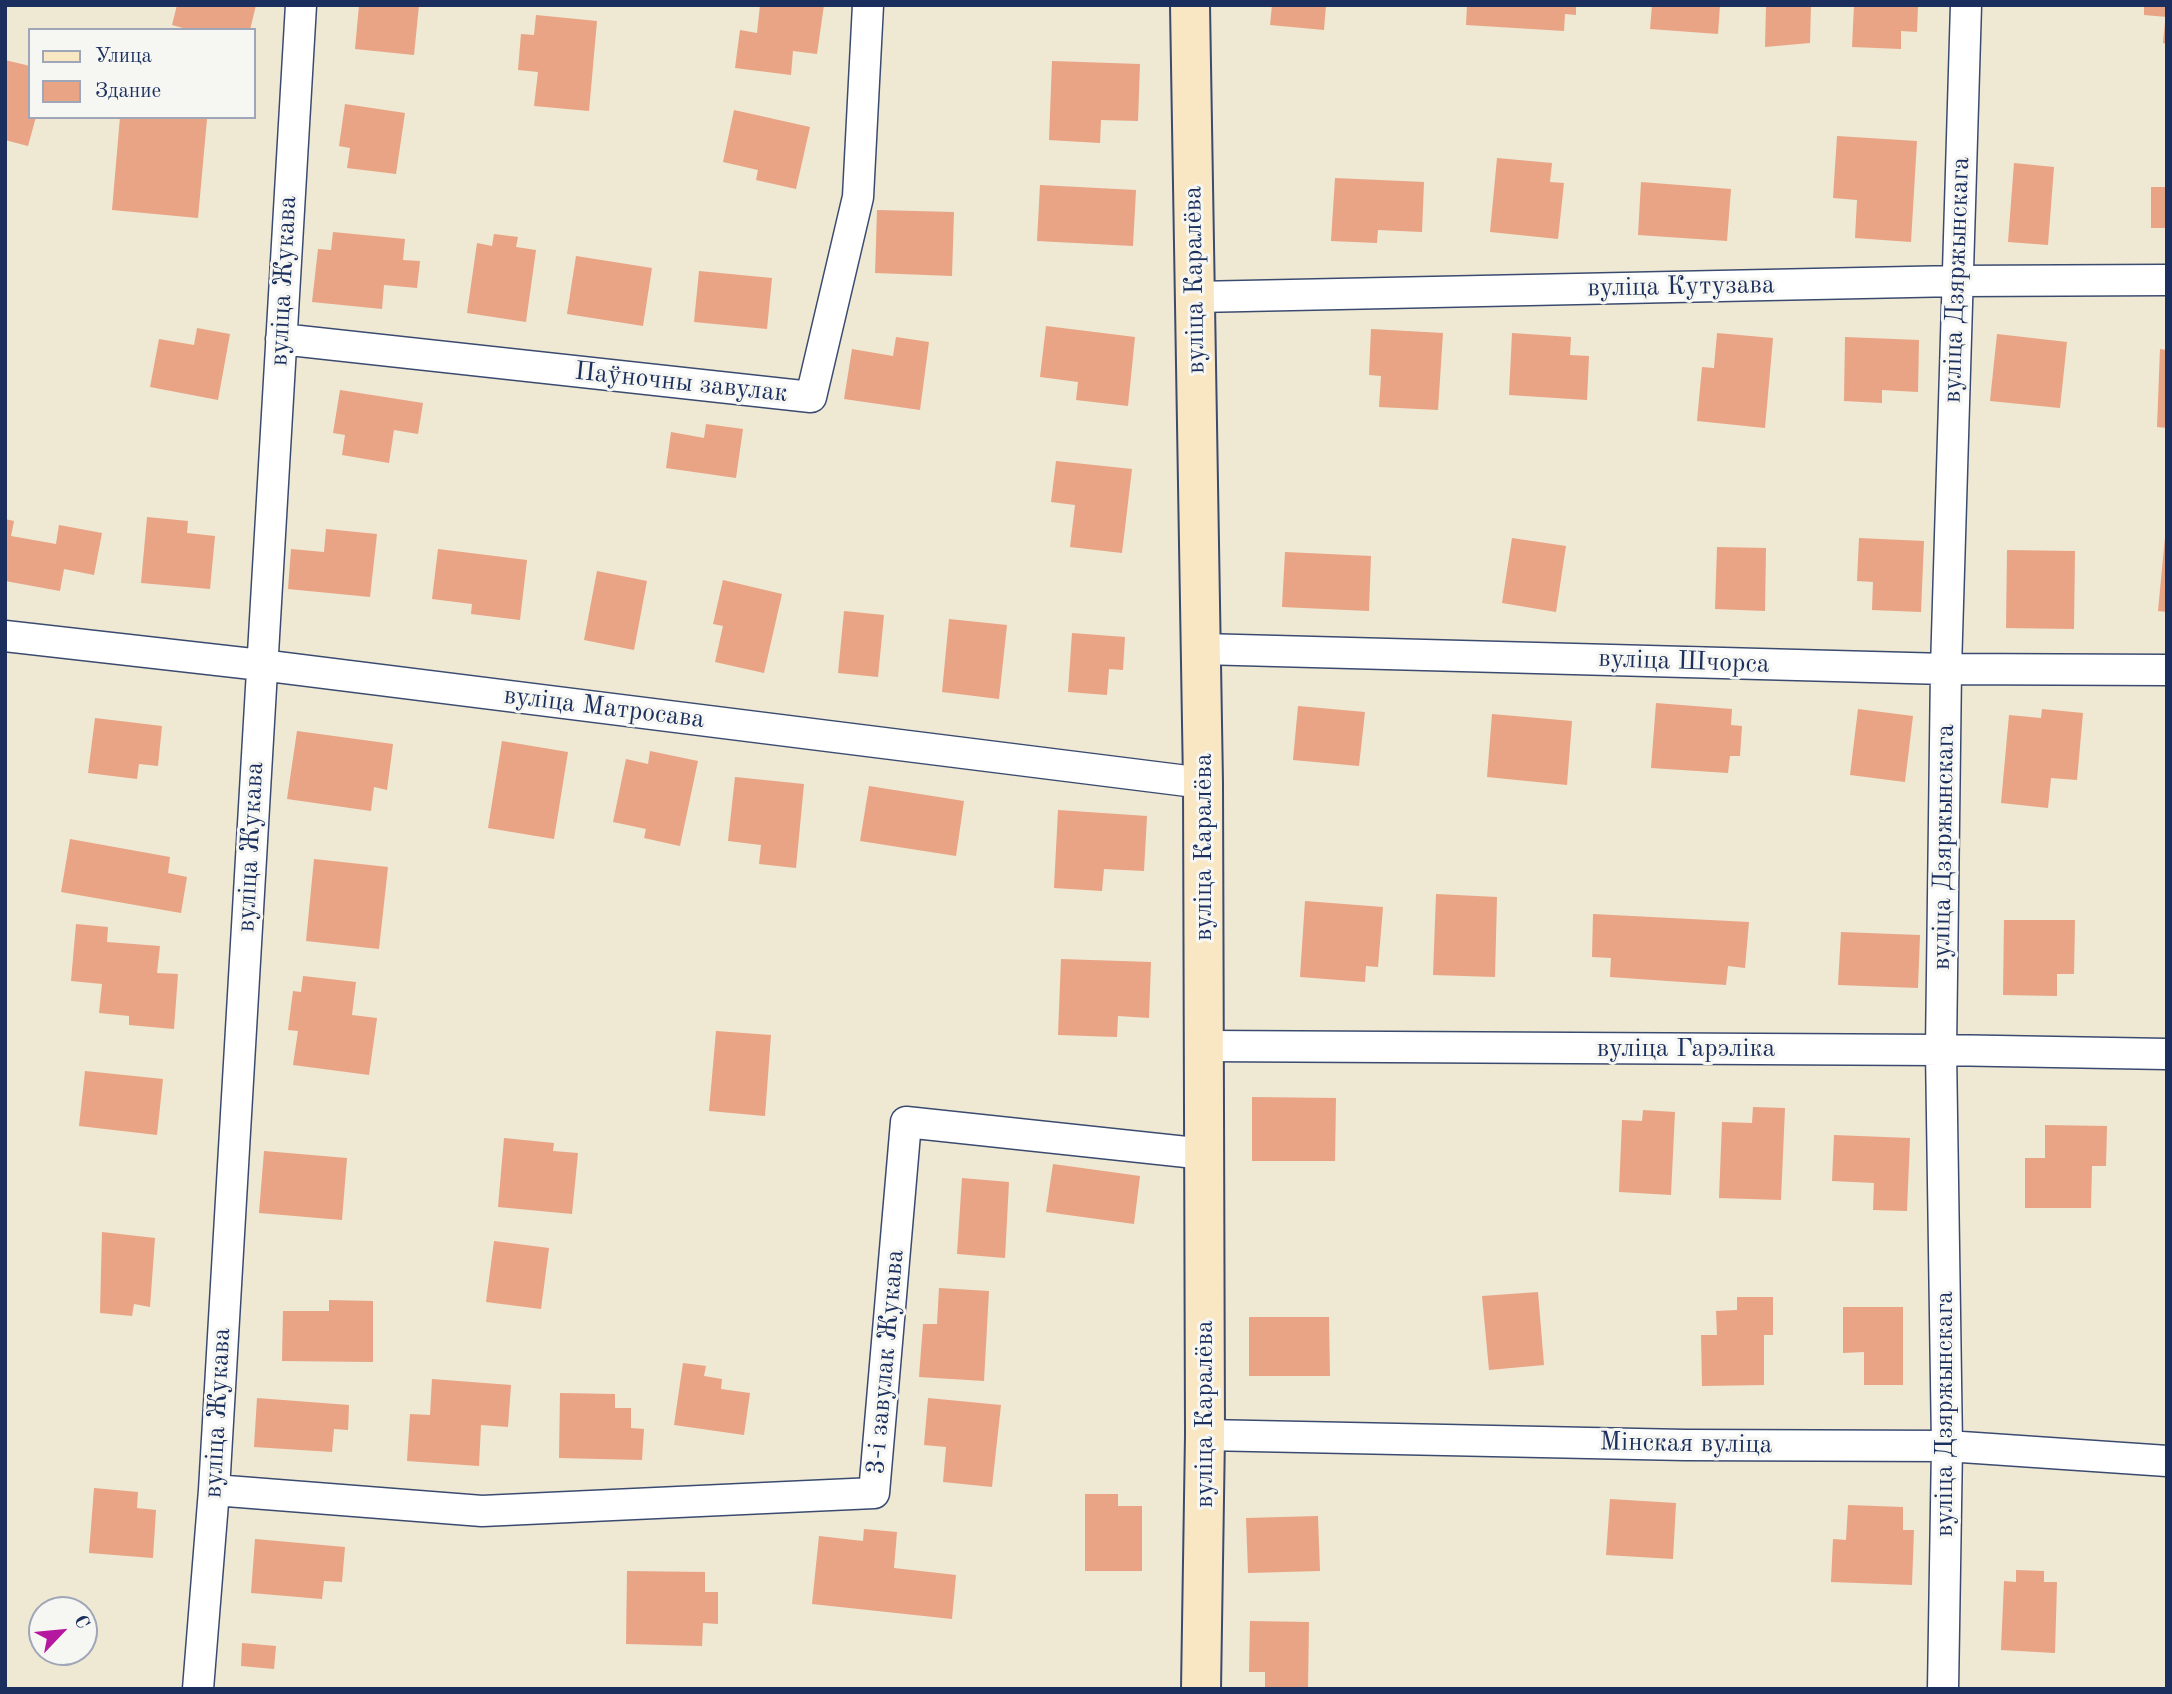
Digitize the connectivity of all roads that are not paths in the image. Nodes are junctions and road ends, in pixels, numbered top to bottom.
1 (301, 5) edge
2 (868, 5) edge
3 (1191, 5) edge
4 (1966, 5) edge
5 (2167, 280) edge
6 (1957, 281) junction
7 (1196, 298) junction
8 (281, 339) junction
9 (5, 636) edge
10 (1201, 649) junction
11 (261, 665) junction
12 (1946, 669) junction
13 (2167, 670) edge
14 (1203, 783) junction
15 (1205, 1046) junction
16 (1941, 1050) junction
17 (2167, 1054) edge
18 (1205, 1154) junction
19 (1205, 1435) junction
20 (1947, 1446) junction
21 (2167, 1461) edge
22 (214, 1490) junction
23 (198, 1689) edge
24 (1201, 1689) edge
25 (1943, 1689) edge

1 - 8 street, вуліца Жукава
2 - 8 street, Паўночны завулак
3 - 7 street, вуліца Каралёва
4 - 6 street, вуліца Дзяржынскага
5 - 6 street, вуліца Кутузава
6 - 7 street, вуліца Кутузава
6 - 12 street, вуліца Дзяржынскага
7 - 10 street, вуліца Каралёва
8 - 11 street, вуліца Жукава
9 - 11 street, вуліца Матросава
10 - 12 street, вуліца Шчорса
10 - 14 street, вуліца Каралёва
11 - 14 street, вуліца Матросава
11 - 22 street, вуліца Жукава
12 - 13 street, вуліца Шчорса
12 - 16 street, вуліца Дзяржынскага
14 - 15 street, вуліца Каралёва
15 - 16 street, вуліца Гарэліка
15 - 18 street, вуліца Каралёва
16 - 17 street, вуліца Гарэліка
16 - 20 street, вуліца Дзяржынскага
18 - 19 street, вуліца Каралёва
18 - 22 street, 3-і завулак Жукава
19 - 20 street, Мінская вуліца
19 - 24 street, вуліца Каралёва
20 - 21 street, Мінская вуліца
20 - 25 street, вуліца Дзяржынскага
22 - 23 street, вуліца Жукава

